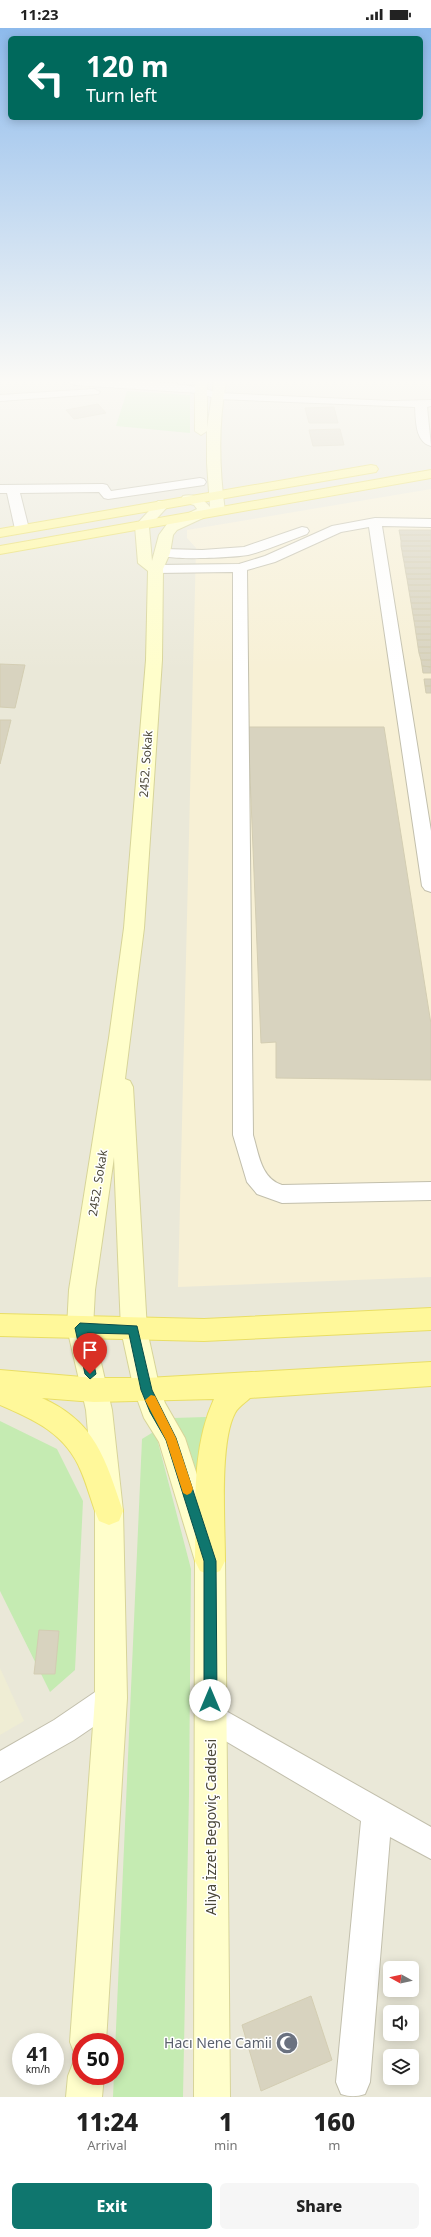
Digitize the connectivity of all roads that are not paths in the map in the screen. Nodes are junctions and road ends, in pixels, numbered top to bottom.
1 (200, 479) edge
2 (215, 479) edge
3 (309, 479) edge
4 (405, 479) edge
5 (200, 482) junction
6 (0, 489) edge
7 (13, 490) junction
8 (215, 494) junction
9 (194, 498) junction
10 (163, 504) junction
11 (218, 511) junction
12 (431, 513) edge
13 (198, 515) junction
14 (375, 522) junction
15 (431, 522) edge
16 (22, 529) junction
17 (142, 532) junction
18 (0, 533) edge
19 (0, 550) edge
20 (160, 561) junction
21 (240, 568) junction
22 (431, 886) edge
23 (120, 1038) junction
24 (431, 1191) edge
25 (431, 1319) edge
26 (0, 1324) edge
27 (80, 1328) junction
28 (134, 1330) junction
29 (431, 1374) edge
30 (0, 1382) edge
31 (244, 1386) junction
32 (94, 1390) junction
33 (147, 1390) junction
34 (0, 1392) edge
35 (109, 1511) junction
36 (210, 1561) junction
37 (111, 1698) junction
38 (210, 1716) junction
39 (0, 1767) edge
40 (377, 1814) junction
41 (431, 1844) edge
42 (89, 2033) edge
43 (353, 2082) dead end
44 (85, 2085) edge
45 (84, 2097) edge
46 (212, 2097) edge

1 - 5 main road
2 - 8 main road
3 - 8 main road
4 - 11 main road
5 - 7 street
5 - 9 main road
6 - 7 street
7 - 16 street
8 - 9 main road
8 - 11 main road
9 - 10 main road
9 - 13 main road
10 - 16 main road
10 - 17 main road
11 - 13 main road
12 - 20 street
13 - 17 main road
13 - 20 main road, 2452. Sokak
14 - 15 street
14 - 21 street
14 - 22 street
16 - 18 main road
17 - 19 main road
17 - 20 main road
20 - 21 street
20 - 23 main road, 2452. Sokak
21 - 24 street
23 - 27 main road, 2452. Sokak
23 - 28 main road, 2452. Sokak
25 - 28 main road
26 - 27 main road
27 - 28 main road
27 - 32 main road
28 - 33 main road, Aliya İzzet Begoviç Caddesi
29 - 31 main road
30 - 32 main road
31 - 33 main road
31 - 36 main road
32 - 33 main road
32 - 35 main road
33 - 36 main road, Aliya İzzet Begoviç Caddesi
34 - 35 main road
35 - 37 main road
36 - 38 main road, Aliya İzzet Begoviç Caddesi
37 - 39 street
37 - 42 main road
38 - 40 street
38 - 46 main road, Aliya İzzet Begoviç Caddesi
40 - 41 street
40 - 43 street
44 - 45 main road

